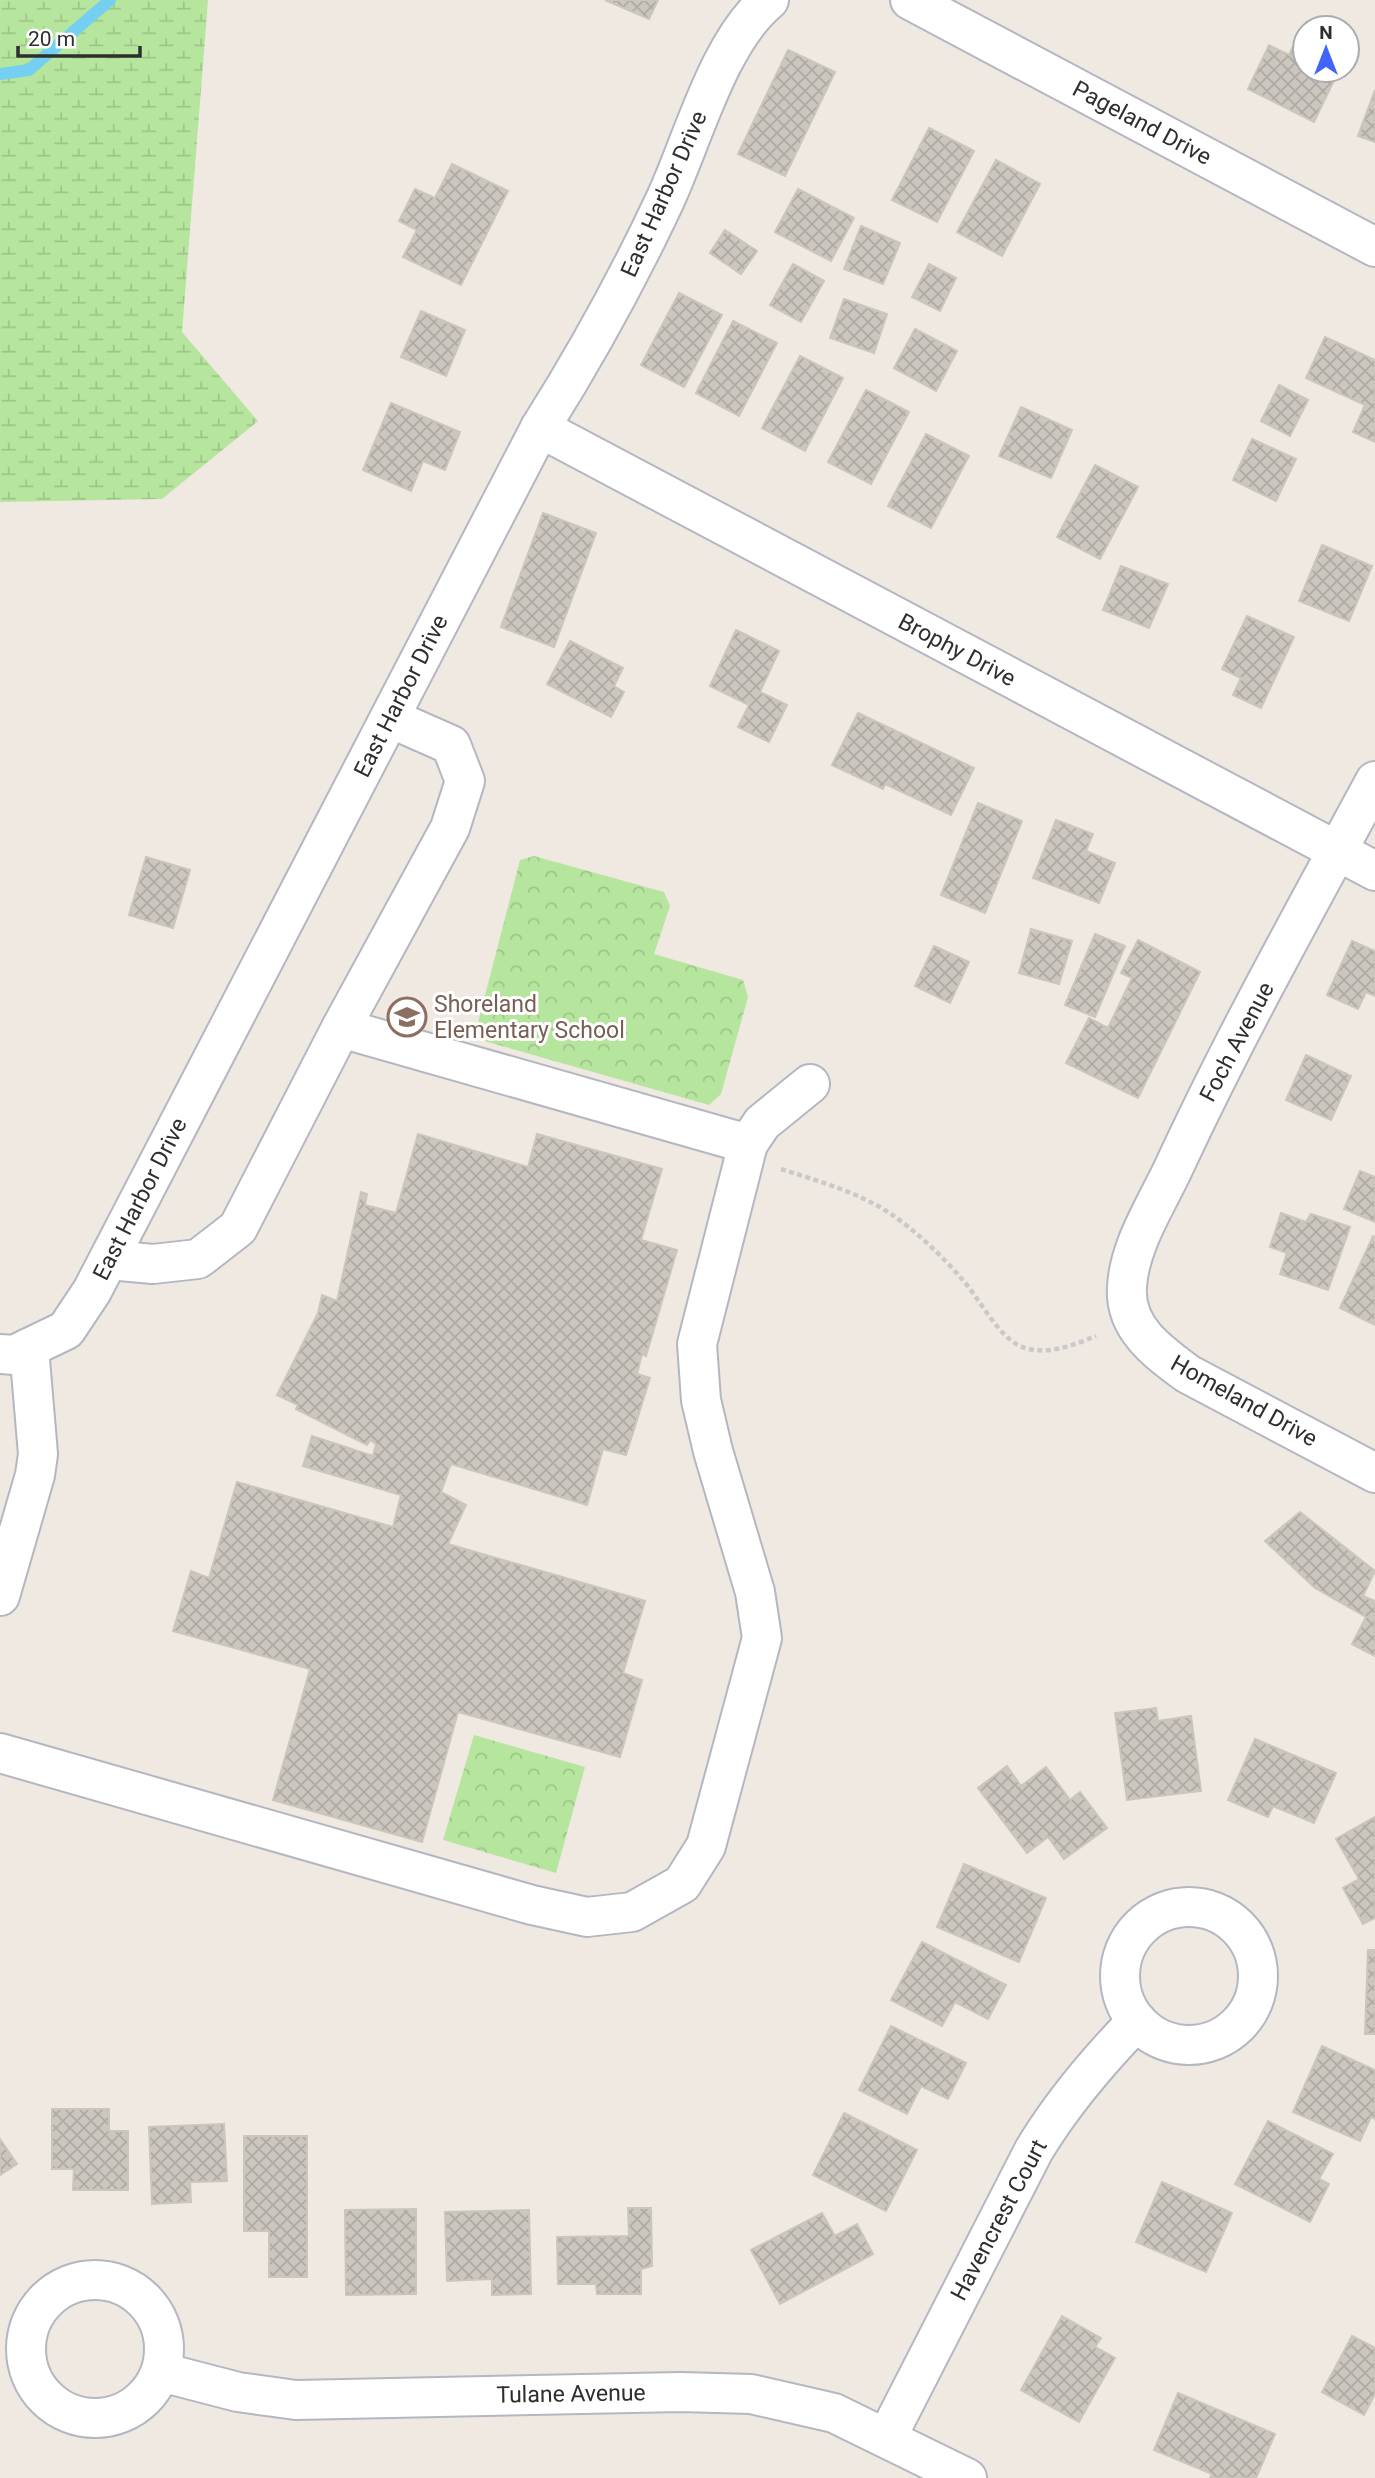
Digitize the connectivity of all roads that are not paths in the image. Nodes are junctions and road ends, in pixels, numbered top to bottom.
1 (769, 0) edge
2 (910, 0) edge
3 (1375, 247) edge
4 (540, 428) junction
5 (390, 718) junction
6 (1375, 782) edge
7 (1338, 851) junction
8 (1375, 871) edge
9 (341, 1028) junction
10 (810, 1084) dead end
11 (747, 1151) junction
12 (109, 1260) junction
13 (1131, 1316) joint
14 (15, 1351) edge
15 (1375, 1474) edge
16 (0, 1596) edge
17 (0, 1753) edge
18 (1137, 2021) dead end
19 (161, 2372) dead end
20 (887, 2437) junction
21 (967, 2478) edge

1 - 4 street, East Harbor Drive
2 - 3 street, Pageland Drive
4 - 5 street, East Harbor Drive
4 - 7 street, Brophy Drive
5 - 9 street
5 - 12 street, East Harbor Drive
6 - 7 street, Foch Avenue
7 - 8 street, Brophy Drive
7 - 13 street, Foch Avenue
9 - 11 street
9 - 12 street
10 - 11 street
11 - 17 street
12 - 14 street, East Harbor Drive
13 - 15 street, Homeland Drive
14 - 16 street
18 - 20 street, Havencrest Court
19 - 20 street, Tulane Avenue
20 - 21 street, Tulane Avenue

